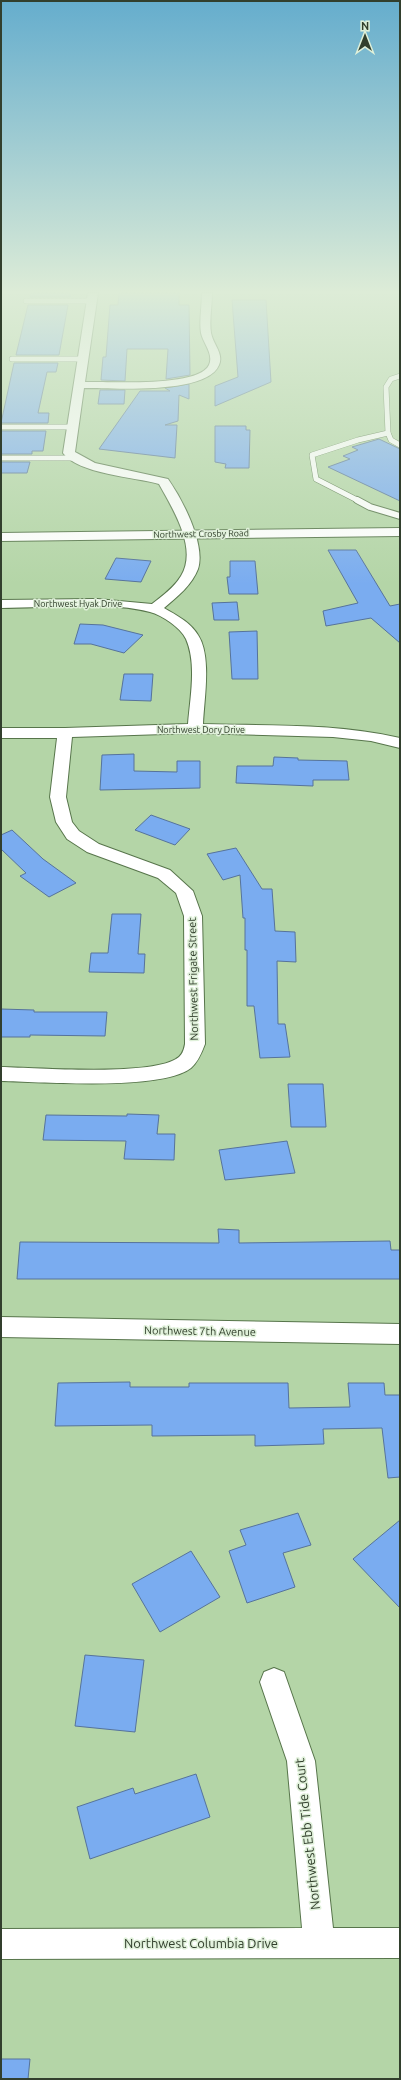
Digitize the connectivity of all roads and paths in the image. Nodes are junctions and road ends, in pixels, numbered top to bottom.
1 (78, 390) edge
2 (386, 390) edge
3 (1, 427) edge
4 (73, 427) junction
5 (388, 433) junction
6 (400, 445) edge
7 (1, 458) edge
8 (74, 458) junction
9 (400, 516) edge
10 (400, 532) edge
11 (190, 535) junction
12 (1, 536) edge
13 (1, 604) edge
14 (154, 609) junction
15 (195, 728) junction
16 (1, 732) edge
17 (65, 733) junction
18 (400, 743) edge
19 (1, 1074) edge
20 (1, 1327) edge
21 (400, 1334) edge
22 (274, 1682) dead end
23 (319, 1942) junction
24 (400, 1943) edge
25 (1, 1944) edge

1 - 4 street
2 - 5 lane
3 - 4 lane
4 - 8 street
5 - 6 lane
5 - 9 lane
7 - 8 lane
8 - 11 street
10 - 11 street, Northwest Crosby Road
11 - 12 street, Northwest Crosby Road
11 - 14 street
13 - 14 street, Northwest Hyak Drive
14 - 15 street, Northwest Hyak Drive
15 - 17 street, Northwest Dory Drive
15 - 18 street, Northwest Dory Drive
16 - 17 street, Northwest Dory Drive
17 - 19 street, Northwest Frigate Street
20 - 21 street, Northwest 7th Avenue
22 - 23 street, Northwest Ebb Tide Court
23 - 24 street, Northwest Columbia Drive
23 - 25 street, Northwest Columbia Drive

